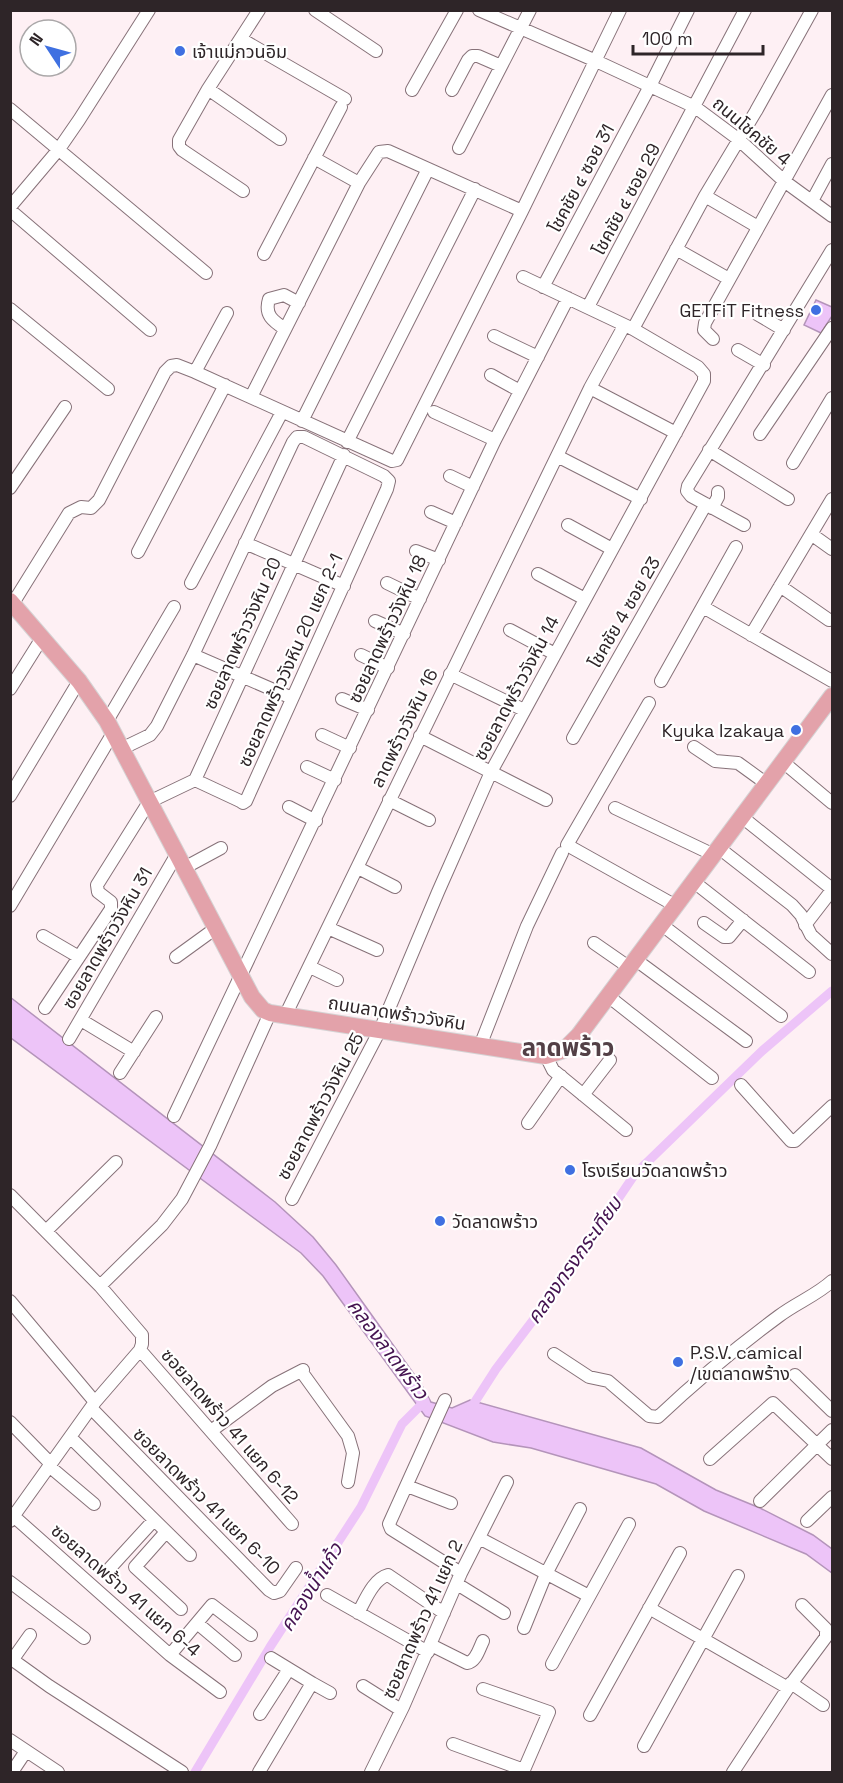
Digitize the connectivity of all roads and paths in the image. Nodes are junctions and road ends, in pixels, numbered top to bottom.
1 (149, 10) edge
2 (260, 10) edge
3 (315, 10) edge
4 (457, 10) edge
5 (478, 10) edge
6 (530, 10) edge
7 (620, 10) edge
8 (688, 10) edge
9 (745, 10) edge
10 (812, 10) edge
11 (521, 27) junction
12 (241, 39) junction
13 (376, 51) dead end
14 (596, 61) junction
15 (501, 66) junction
16 (650, 86) junction
17 (208, 89) junction
18 (412, 90) dead end
19 (452, 90) dead end
20 (832, 95) edge
21 (695, 107) junction
22 (10, 109) edge
23 (280, 139) dead end
24 (738, 139) junction
25 (459, 148) dead end
26 (58, 149) junction
27 (314, 158) junction
28 (832, 164) edge
29 (428, 169) junction
30 (784, 181) junction
31 (359, 183) junction
32 (475, 189) junction
33 (243, 191) dead end
34 (705, 196) junction
35 (812, 201) junction
36 (10, 208) edge
37 (522, 211) junction
38 (832, 216) edge
39 (758, 227) junction
40 (676, 249) junction
41 (832, 250) edge
42 (264, 254) dead end
43 (206, 273) dead end
44 (523, 277) dead end
45 (729, 279) junction
46 (543, 287) junction
47 (568, 298) junction
48 (299, 303) junction
49 (588, 307) junction
50 (10, 309) edge
51 (227, 313) dead end
52 (757, 314) dead end
53 (628, 328) junction
54 (832, 328) edge
55 (150, 330) dead end
56 (285, 330) junction
57 (784, 330) junction
58 (494, 336) dead end
59 (713, 339) dead end
60 (738, 350) dead end
61 (537, 357) junction
62 (764, 365) junction
63 (195, 372) junction
64 (491, 375) dead end
65 (225, 385) junction
66 (590, 388) junction
67 (108, 389) dead end
68 (520, 391) junction
69 (250, 397) junction
70 (832, 398) edge
71 (65, 407) dead end
72 (282, 412) junction
73 (434, 412) dead end
74 (302, 421) junction
75 (676, 433) junction
76 (760, 434) dead end
77 (495, 440) junction
78 (347, 442) junction
79 (710, 450) junction
80 (344, 455) junction
81 (557, 456) junction
82 (793, 463) dead end
83 (450, 476) dead end
84 (473, 487) junction
85 (10, 488) edge
86 (718, 492) dead end
87 (641, 499) junction
88 (788, 499) dead end
89 (832, 499) edge
90 (709, 506) junction
91 (431, 512) dead end
92 (456, 523) junction
93 (568, 525) dead end
94 (744, 525) dead end
95 (812, 534) junction
96 (245, 543) junction
97 (736, 547) dead end
98 (612, 549) junction
99 (832, 549) edge
100 (416, 551) dead end
101 (138, 552) dead end
102 (439, 560) junction
103 (293, 563) junction
104 (538, 574) dead end
105 (191, 583) dead end
106 (387, 583) dead end
107 (344, 586) junction
108 (780, 586) junction
109 (585, 598) junction
110 (420, 599) junction
111 (11, 605) edge
112 (174, 607) dead end
113 (703, 607) junction
114 (829, 620) dead end
115 (375, 621) dead end
116 (510, 630) dead end
117 (404, 634) junction
118 (751, 635) junction
119 (42, 638) junction
120 (555, 654) junction
121 (193, 655) junction
122 (361, 655) dead end
123 (388, 668) junction
124 (450, 674) junction
125 (242, 676) junction
126 (79, 681) junction
127 (661, 681) dead end
128 (832, 681) edge
129 (10, 689) edge
130 (292, 698) junction
131 (342, 699) dead end
132 (832, 699) edge
133 (649, 703) dead end
134 (368, 710) junction
135 (524, 710) junction
136 (110, 727) junction
137 (322, 735) dead end
138 (420, 735) junction
139 (573, 738) dead end
140 (694, 747) dead end
141 (350, 748) junction
142 (122, 749) junction
143 (783, 762) junction
144 (307, 768) dead end
145 (491, 772) junction
146 (195, 780) junction
147 (335, 780) junction
148 (767, 784) junction
149 (10, 796) edge
150 (389, 800) junction
151 (546, 800) dead end
152 (149, 802) junction
153 (832, 803) edge
154 (289, 807) dead end
155 (615, 808) dead end
156 (742, 817) junction
157 (429, 820) dead end
158 (316, 821) junction
159 (221, 848) dead end
160 (564, 849) junction
161 (717, 851) junction
162 (181, 861) junction
163 (358, 868) junction
164 (694, 882) junction
165 (395, 887) dead end
166 (832, 890) edge
167 (10, 906) edge
168 (676, 906) junction
169 (743, 920) junction
170 (704, 923) dead end
171 (805, 924) junction
172 (662, 925) junction
173 (216, 928) junction
174 (328, 928) junction
175 (43, 936) dead end
176 (594, 943) dead end
177 (377, 950) dead end
178 (832, 954) edge
179 (79, 957) junction
180 (176, 957) dead end
181 (633, 964) junction
182 (310, 967) junction
183 (808, 972) dead end
184 (241, 976) junction
185 (337, 980) dead end
186 (608, 996) junction
187 (45, 1008) dead end
188 (278, 1015) junction
189 (781, 1016) dead end
190 (156, 1017) dead end
191 (81, 1020) junction
192 (380, 1030) junction
193 (69, 1040) dead end
194 (746, 1041) dead end
195 (480, 1046) junction
196 (134, 1052) junction
197 (546, 1056) junction
198 (610, 1060) dead end
199 (120, 1073) dead end
200 (561, 1077) junction
201 (712, 1078) dead end
202 (741, 1084) dead end
203 (583, 1095) junction
204 (830, 1114) edge
205 (174, 1116) dead end
206 (528, 1124) dead end
207 (626, 1130) dead end
208 (116, 1162) dead end
209 (10, 1195) edge
210 (292, 1199) dead end
211 (46, 1231) junction
212 (832, 1281) edge
213 (100, 1286) junction
214 (10, 1301) edge
215 (140, 1350) junction
216 (555, 1354) dead end
217 (795, 1375) dead end
218 (445, 1400) dead end
219 (93, 1405) junction
220 (832, 1411) edge
221 (10, 1422) edge
222 (832, 1430) edge
223 (211, 1431) junction
224 (70, 1437) junction
225 (818, 1444) junction
226 (710, 1459) dead end
227 (832, 1459) edge
228 (50, 1465) junction
229 (348, 1482) dead end
230 (507, 1482) dead end
231 (407, 1486) junction
232 (832, 1497) edge
233 (760, 1501) dead end
234 (452, 1503) dead end
235 (94, 1504) dead end
236 (580, 1509) dead end
237 (12, 1517) edge
238 (154, 1520) junction
239 (807, 1521) dead end
240 (292, 1524) dead end
241 (629, 1524) dead end
242 (166, 1532) junction
243 (479, 1538) junction
244 (680, 1553) dead end
245 (190, 1555) dead end
246 (110, 1568) dead end
247 (296, 1568) dead end
248 (546, 1574) junction
249 (738, 1576) dead end
250 (459, 1579) junction
251 (10, 1582) edge
252 (327, 1595) dead end
253 (589, 1596) junction
254 (802, 1605) dead end
255 (649, 1608) junction
256 (181, 1609) dead end
257 (358, 1613) junction
258 (444, 1613) junction
259 (504, 1613) dead end
260 (197, 1623) junction
261 (524, 1628) dead end
262 (30, 1635) dead end
263 (250, 1635) dead end
264 (84, 1638) dead end
265 (703, 1640) junction
266 (483, 1641) dead end
267 (429, 1648) junction
268 (170, 1655) junction
269 (235, 1655) dead end
270 (271, 1658) dead end
271 (12, 1659) edge
272 (552, 1664) dead end
273 (289, 1669) junction
274 (312, 1683) junction
275 (790, 1685) junction
276 (363, 1686) dead end
277 (483, 1689) dead end
278 (219, 1692) dead end
279 (330, 1693) dead end
280 (823, 1705) dead end
281 (401, 1710) junction
282 (260, 1714) dead end
283 (590, 1715) dead end
284 (10, 1740) edge
285 (453, 1744) dead end
286 (645, 1746) dead end
287 (26, 1751) junction
288 (524, 1771) edge
289 (733, 1772) edge
290 (12, 1773) edge
291 (58, 1773) edge
292 (182, 1773) edge
293 (259, 1773) edge
294 (371, 1773) edge

1 - 26 street
2 - 12 street
3 - 13 street
4 - 18 street
5 - 11 street, ถนนโชคชัย 4
6 - 11 street
7 - 14 street
8 - 16 street, โชคชัย ๔ ซอย 31
9 - 21 street, โชคชัย ๔ ซอย 29
10 - 24 street, ลาดพร้าววังหิน 16
11 - 14 street, ถนนโชคชัย 4
11 - 15 street
12 - 17 street
12 - 27 street
14 - 16 street, ถนนโชคชัย 4
14 - 37 street
15 - 19 street
15 - 25 street
16 - 21 street, ถนนโชคชัย 4
16 - 46 street, โชคชัย ๔ ซอย 31
17 - 23 street
17 - 33 street
20 - 30 street
21 - 24 street, ถนนโชคชัย 4
21 - 49 street, โชคชัย ๔ ซอย 29
22 - 26 street
24 - 30 street, ถนนโชคชัย 4
24 - 34 street, ลาดพร้าววังหิน 16
26 - 36 street
26 - 43 street
27 - 31 street
27 - 42 street
28 - 35 street
29 - 31 street
29 - 32 street
29 - 74 street
30 - 35 street, ถนนโชคชัย 4
30 - 39 street
31 - 48 street
32 - 37 street
32 - 78 street
34 - 39 street
34 - 40 street, ลาดพร้าววังหิน 16
35 - 38 street, ถนนโชคชัย 4
36 - 55 street
37 - 78 street
39 - 45 street
40 - 45 street
40 - 53 street, ลาดพร้าววังหิน 16
41 - 57 street
44 - 46 street
45 - 59 street
46 - 47 street
47 - 49 street
47 - 61 street, ซอยลาดพร้าววังหิน 18
48 - 56 street
48 - 56 street
49 - 53 street
50 - 67 street
51 - 63 street
52 - 57 street
53 - 66 street, ลาดพร้าววังหิน 16
53 - 75 street, ซอยลาดพร้าววังหิน 14
54 - 76 street
56 - 69 street
57 - 62 street
58 - 61 street
60 - 62 street
61 - 68 street, ซอยลาดพร้าววังหิน 18
62 - 79 street
63 - 65 street
63 - 111 street
64 - 68 street
65 - 69 street
65 - 101 street
66 - 75 street
66 - 81 street, ลาดพร้าววังหิน 16
68 - 77 street, ซอยลาดพร้าววังหิน 18
69 - 72 street
70 - 82 street
71 - 85 street
72 - 74 street
72 - 105 street
73 - 77 street
74 - 78 street
75 - 87 street, ซอยลาดพร้าววังหิน 14
77 - 84 street, ซอยลาดพร้าววังหิน 18
79 - 88 street
79 - 90 street
80 - 96 street
80 - 103 street, ซอยลาดพร้าววังหิน 20
80 - 107 street, ซอยลาดพร้าววังหิน 20 แยก 2-1
81 - 87 street
81 - 124 street, ลาดพร้าววังหิน 16
83 - 84 street
84 - 92 street, ซอยลาดพร้าววังหิน 18
86 - 90 street, โชคชัย 4 ซอย 23
87 - 98 street, ซอยลาดพร้าววังหิน 14
89 - 95 street
90 - 94 street
90 - 139 street, โชคชัย 4 ซอย 23
91 - 92 street
92 - 102 street, ซอยลาดพร้าววังหิน 18
93 - 98 street
95 - 99 street
95 - 108 street
96 - 103 street
96 - 121 street
97 - 113 street
98 - 109 street, ซอยลาดพร้าววังหิน 14
100 - 102 street
102 - 110 street, ซอยลาดพร้าววังหิน 18
103 - 107 street
103 - 125 street, ซอยลาดพร้าววังหิน 20
104 - 109 street
106 - 110 street
107 - 130 street, ซอยลาดพร้าววังหิน 20 แยก 2-1
108 - 114 street
108 - 118 street
109 - 120 street, ซอยลาดพร้าววังหิน 14
110 - 117 street, ซอยลาดพร้าววังหิน 18
111 - 119 main road
112 - 136 street
113 - 118 street
113 - 127 street
115 - 117 street
116 - 120 street
117 - 123 street, ซอยลาดพร้าววังหิน 18
118 - 128 street
119 - 126 main road
119 - 129 street
120 - 135 street, ซอยลาดพร้าววังหิน 14
121 - 125 street
121 - 142 street
122 - 123 street
123 - 134 street, ซอยลาดพร้าววังหิน 18
124 - 135 street
124 - 138 street, ลาดพร้าววังหิน 16
125 - 130 street
125 - 146 street, ซอยลาดพร้าววังหิน 20
126 - 136 main road
126 - 149 street
130 - 146 street, ซอยลาดพร้าววังหิน 20 แยก 2-1
131 - 134 street
132 - 143 main road
133 - 160 street
134 - 141 street, ซอยลาดพร้าววังหิน 18
135 - 145 street, ซอยลาดพร้าววังหิน 14
136 - 142 main road
136 - 167 street
137 - 141 street
138 - 145 street
138 - 150 street, ลาดพร้าววังหิน 16
140 - 148 street
141 - 147 street, ซอยลาดพร้าววังหิน 18
142 - 152 main road
143 - 148 main road
143 - 153 street
144 - 147 street
145 - 151 street
145 - 192 street, ซอยลาดพร้าววังหิน 14
146 - 152 street
147 - 158 street, ซอยลาดพร้าววังหิน 18
148 - 156 main road
150 - 157 street
150 - 163 street, ลาดพร้าววังหิน 16
152 - 162 main road
152 - 179 street
154 - 158 street
155 - 161 street
156 - 161 main road
156 - 166 street
158 - 184 street, ซอยลาดพร้าววังหิน 18
159 - 162 street
160 - 168 street
160 - 195 street
161 - 164 main road
161 - 171 street
162 - 173 main road
162 - 191 street, ซอยลาดพร้าววังหิน 31
163 - 165 street
163 - 174 street, ลาดพร้าววังหิน 16
164 - 168 main road
164 - 169 street
166 - 171 street
168 - 172 main road
169 - 170 street
169 - 183 street
171 - 178 street
172 - 181 main road
172 - 189 street
173 - 180 street
173 - 184 main road
174 - 177 street
174 - 182 street, ลาดพร้าววังหิน 16
175 - 179 street
176 - 181 street
179 - 187 street
181 - 186 main road
181 - 194 street
182 - 185 street
182 - 188 street, ลาดพร้าววังหิน 16
184 - 188 main road
184 - 205 street, ซอยลาดพร้าววังหิน 18
186 - 197 main road
186 - 201 street
188 - 192 main road, ถนนลาดพร้าววังหิน
188 - 213 street, ลาดพร้าววังหิน 16
190 - 196 street
191 - 193 street, ซอยลาดพร้าววังหิน 31
191 - 196 street
192 - 195 main road, ถนนลาดพร้าววังหิน
192 - 210 street, ซอยลาดพร้าววังหิน 25
195 - 197 main road, ถนนลาดพร้าววังหิน
196 - 199 street
197 - 200 street
198 - 203 street
200 - 203 street
200 - 206 street
202 - 204 street
203 - 207 street
208 - 211 street
209 - 211 street
211 - 213 street
212 - 216 street
213 - 215 street
214 - 219 street
215 - 219 street
215 - 223 street, ซอยลาดพร้าว 41 แยก 6-12
217 - 220 street
218 - 231 street
219 - 224 street
219 - 247 street, ซอยลาดพร้าว 41 แยก 6-10
221 - 228 street
222 - 225 street
223 - 229 street
223 - 240 street, ซอยลาดพร้าว 41 แยก 6-12
224 - 228 street
224 - 238 street
225 - 226 street
225 - 227 street
225 - 233 street
228 - 235 street
228 - 237 street
230 - 243 street, ซอยลาดพร้าว 41 แยก 2
231 - 234 street
231 - 250 street
232 - 239 street
236 - 248 street
237 - 268 street, ซอยลาดพร้าว 41 แยก 6-4
238 - 242 street
238 - 246 street
241 - 253 street
242 - 245 street
242 - 256 street
243 - 248 street
243 - 250 street, ซอยลาดพร้าว 41 แยก 2
244 - 255 street
248 - 253 street
248 - 261 street
249 - 265 street
250 - 258 street, ซอยลาดพร้าว 41 แยก 2
250 - 259 street
251 - 264 street
252 - 257 street
253 - 272 street
254 - 275 street
255 - 265 street
255 - 283 street
257 - 258 street
257 - 267 street
258 - 267 street, ซอยลาดพร้าว 41 แยก 2
260 - 263 street
260 - 268 street
260 - 269 street
262 - 271 street
265 - 275 street
265 - 286 street
266 - 267 street
267 - 281 street, ซอยลาดพร้าว 41 แยก 2
268 - 278 street, ซอยลาดพร้าว 41 แยก 6-4
270 - 273 street
271 - 292 street
273 - 274 street
273 - 282 street
274 - 279 street
274 - 293 street
275 - 280 street
275 - 289 street
276 - 281 street
277 - 288 street
281 - 294 street, ซอยลาดพร้าว 41 แยก 2
284 - 287 street
285 - 288 street
287 - 290 street
287 - 291 street

